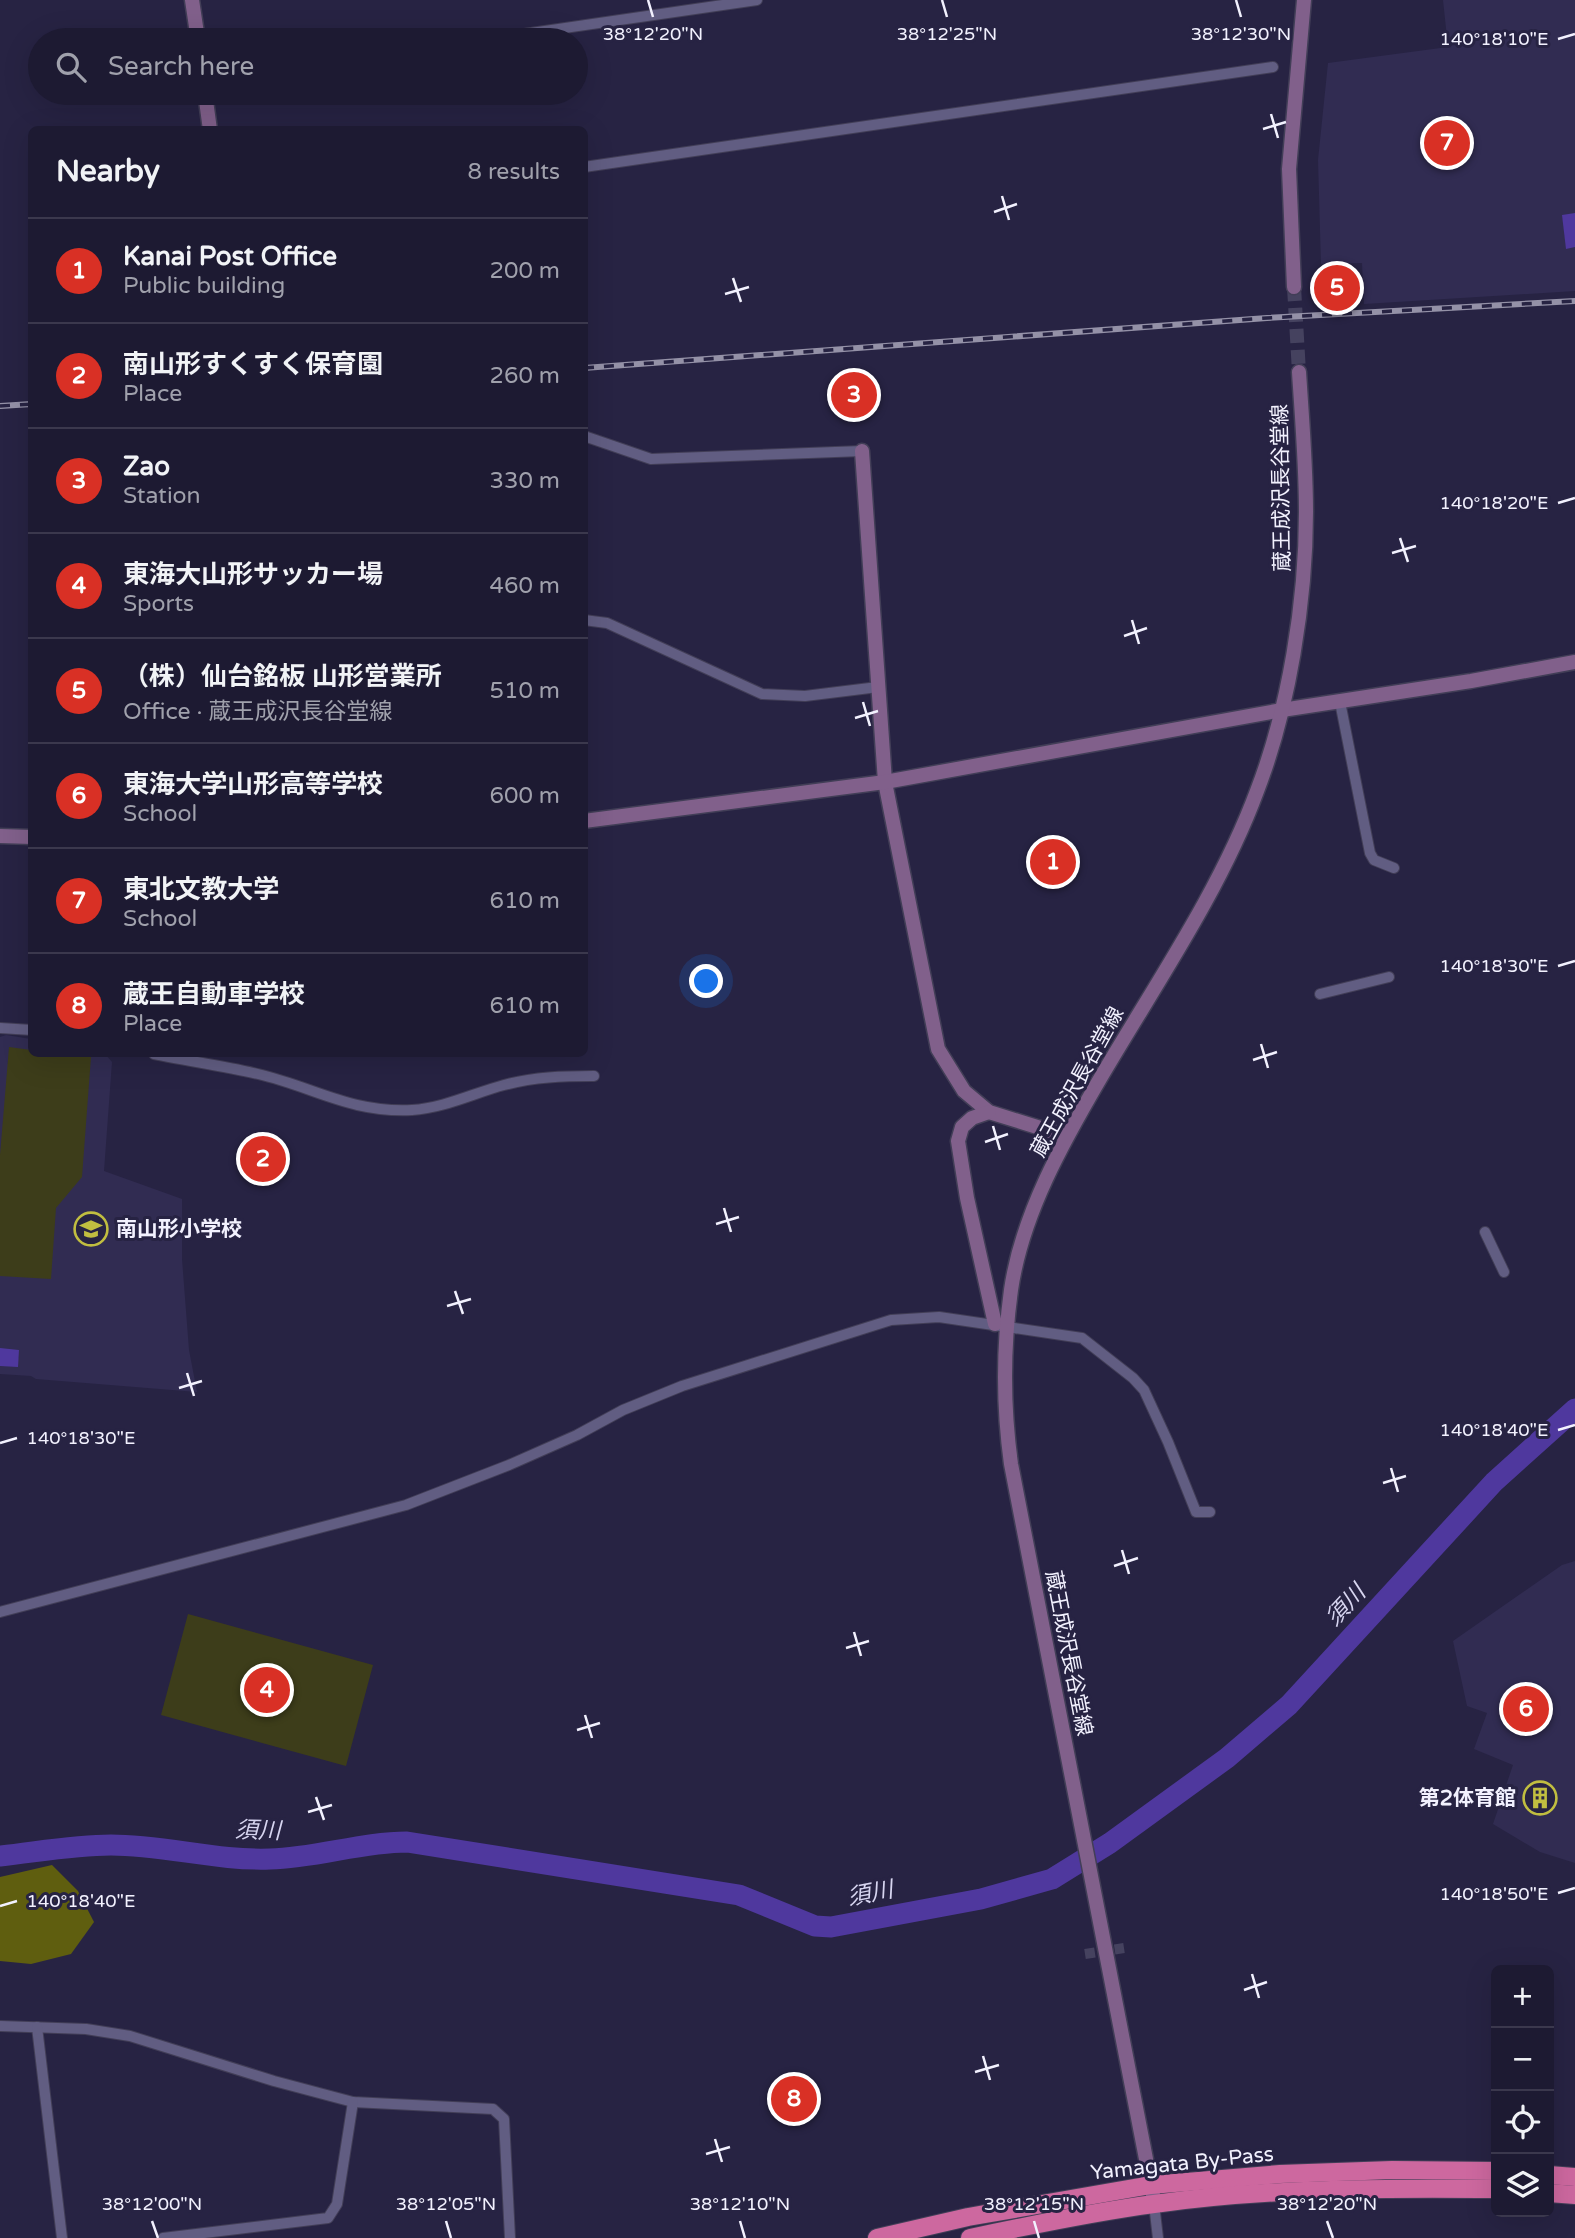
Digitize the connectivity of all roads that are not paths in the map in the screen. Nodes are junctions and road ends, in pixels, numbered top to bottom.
1 (192, 0) edge
2 (757, 0) edge
3 (1304, 0) edge
4 (196, 28) edge
5 (564, 28) edge
6 (1273, 67) dead end
7 (207, 105) edge
8 (209, 126) edge
9 (588, 166) edge
10 (1294, 288) tunnel mouth
11 (1299, 372) tunnel mouth
12 (588, 437) edge
13 (862, 452) joint
14 (588, 621) edge
15 (1575, 662) edge
16 (878, 687) junction
17 (1340, 702) junction
18 (1282, 710) junction
19 (885, 782) junction
20 (588, 820) edge
21 (0, 835) edge
22 (28, 837) edge
23 (1394, 868) dead end
24 (1389, 977) dead end
25 (1320, 994) dead end
26 (0, 1028) edge
27 (28, 1030) edge
28 (170, 1057) edge
29 (594, 1076) dead end
30 (989, 1112) junction
31 (1066, 1136) junction
32 (1485, 1232) dead end
33 (1504, 1272) dead end
34 (1002, 1325) junction
35 (1210, 1512) dead end
36 (0, 1612) edge
37 (0, 2026) edge
38 (37, 2027) junction
39 (353, 2102) junction
40 (1491, 2171) edge
41 (1554, 2175) edge
42 (1575, 2177) edge
43 (1151, 2185) junction
44 (1491, 2189) edge
45 (1554, 2193) edge
46 (1575, 2195) edge
47 (1154, 2203) junction
48 (62, 2238) edge
49 (163, 2238) edge
50 (510, 2238) edge
51 (877, 2238) edge
52 (970, 2238) edge
53 (1158, 2238) edge

1 - 4 main road
2 - 5 street
3 - 10 main road
6 - 9 street
7 - 8 main road
11 - 18 main road, 蔵王成沢長谷堂線
12 - 13 street
13 - 16 main road
14 - 16 street
15 - 17 main road
16 - 19 main road
17 - 18 main road
17 - 23 street
18 - 19 main road
18 - 31 main road, 蔵王成沢長谷堂線
19 - 20 main road
19 - 30 main road
21 - 22 main road
24 - 25 street
26 - 27 street
28 - 29 street
30 - 31 main road
30 - 34 main road
31 - 34 main road, 蔵王成沢長谷堂線
32 - 33 street
34 - 35 street
34 - 36 street
34 - 43 main road, 蔵王成沢長谷堂線
37 - 38 street
38 - 39 street
38 - 48 street
39 - 49 street
39 - 50 street
40 - 43 highway, Yamagata By-Pass
41 - 42 highway
43 - 47 main road, 蔵王成沢長谷堂線
43 - 51 highway, Yamagata By-Pass
44 - 47 highway, Yamagata By-Pass
45 - 46 highway
47 - 52 highway, Yamagata By-Pass
47 - 53 street

